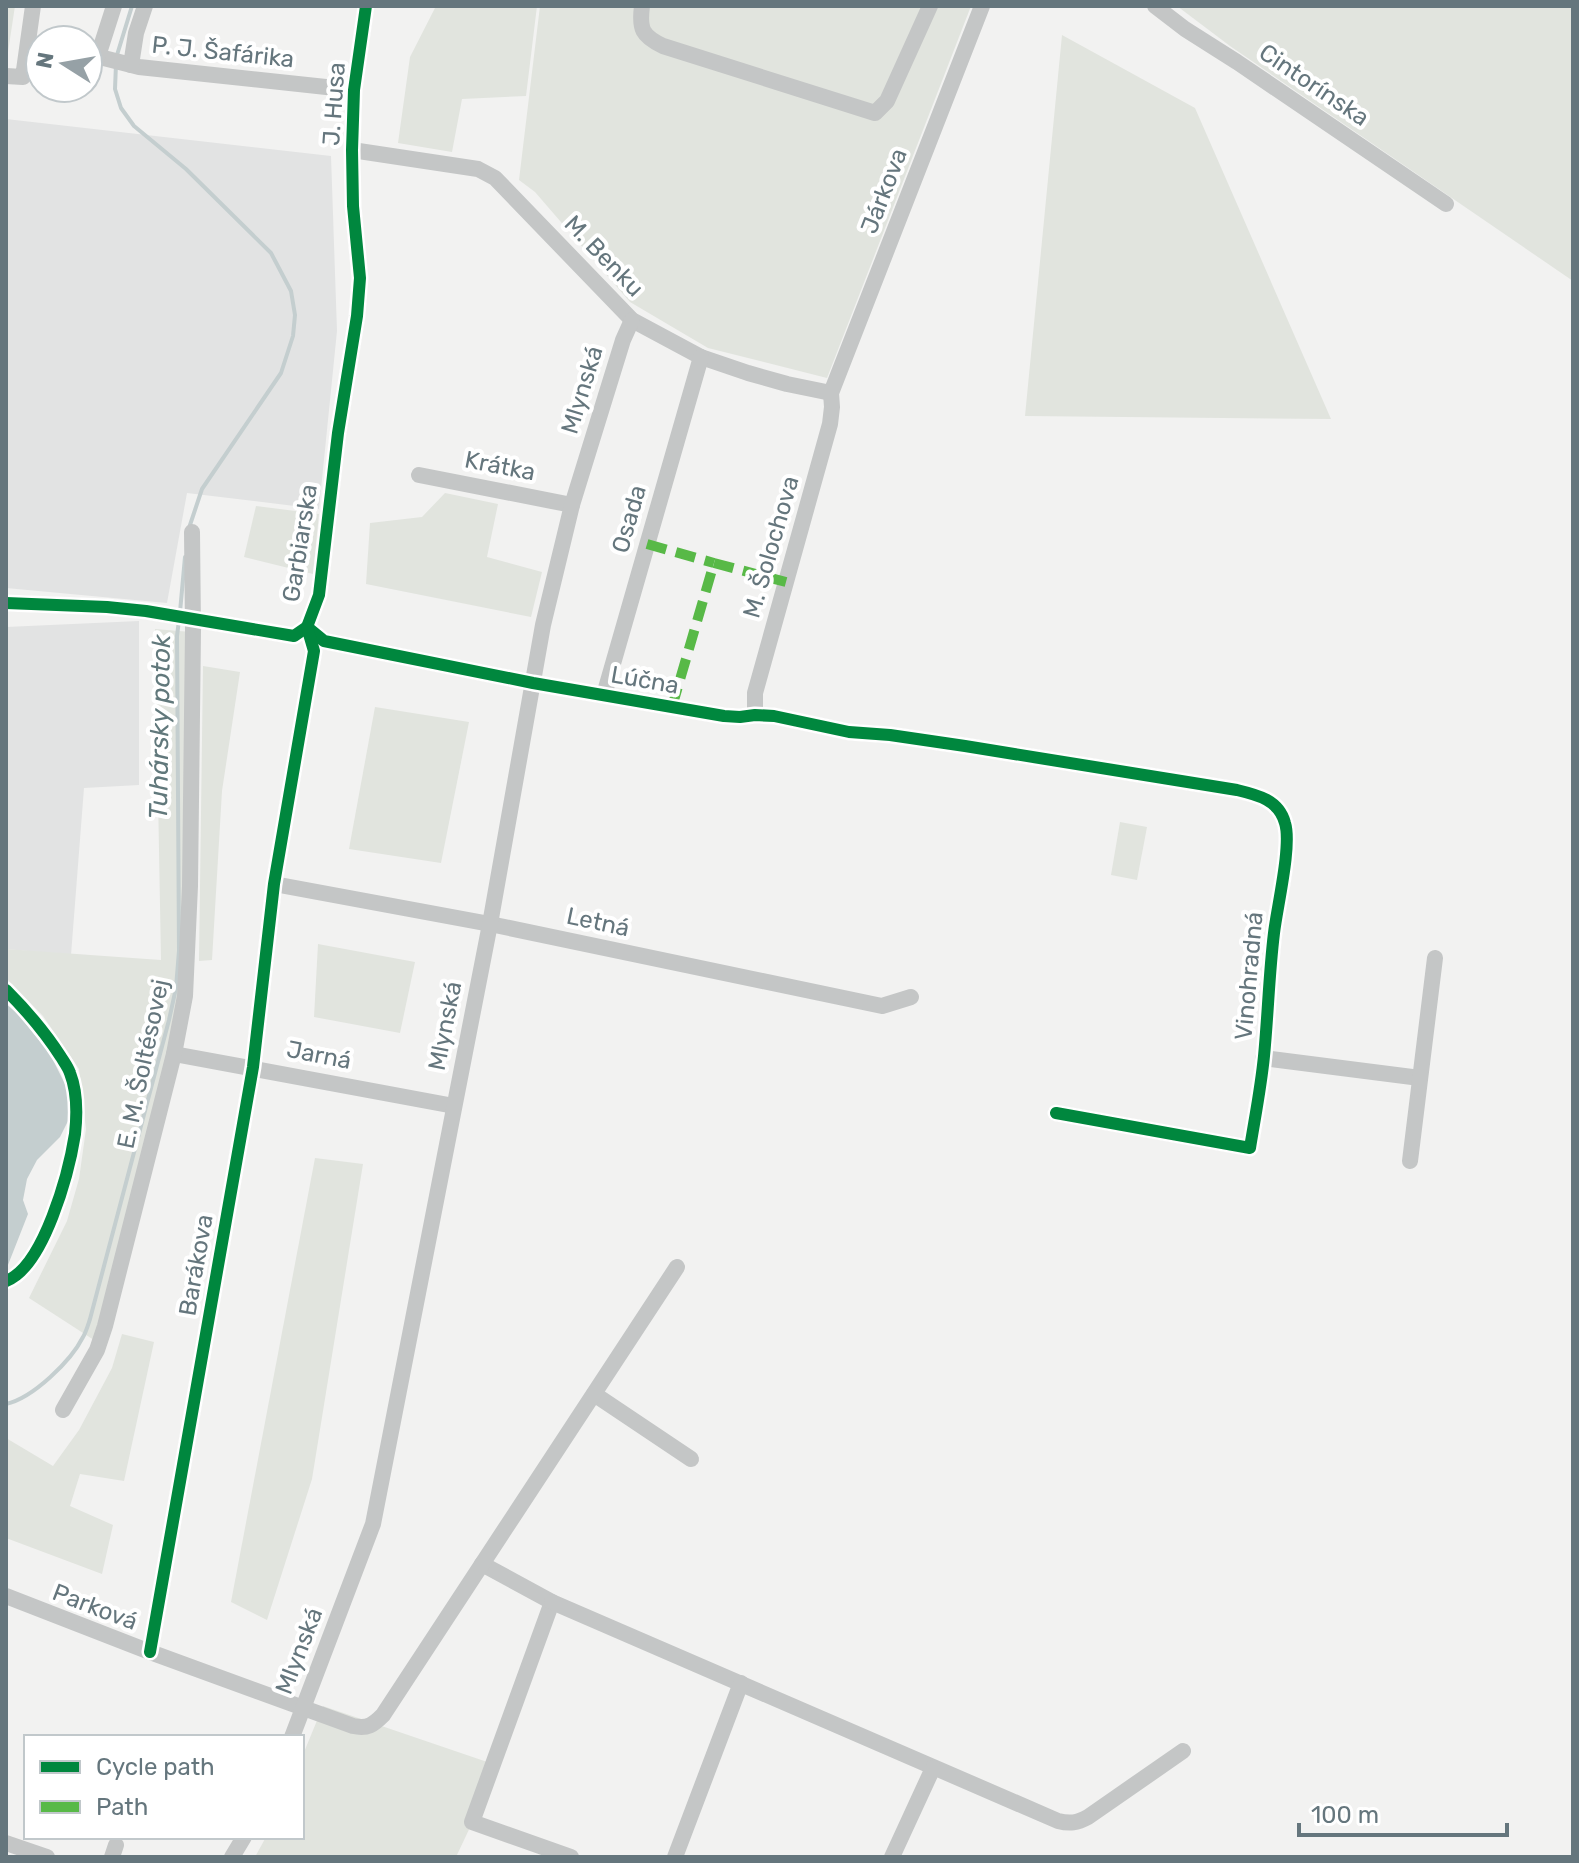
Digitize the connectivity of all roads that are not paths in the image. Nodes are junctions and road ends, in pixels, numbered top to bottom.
1 (114, 6) edge
2 (145, 6) edge
3 (366, 6) edge
4 (642, 6) edge
5 (930, 6) edge
6 (982, 6) edge
7 (1155, 6) edge
8 (104, 28) edge
9 (104, 58) edge
10 (135, 66) junction
11 (24, 74) edge
12 (6, 76) edge
13 (354, 90) junction
14 (352, 150) junction
15 (1446, 204) dead end
16 (353, 206) joint
17 (632, 320) junction
18 (701, 357) junction
19 (831, 393) junction
20 (419, 475) dead end
21 (572, 505) junction
22 (192, 532) dead end
23 (6, 603) edge
24 (191, 618) junction
25 (307, 627) junction
26 (533, 683) junction
27 (604, 695) junction
28 (755, 715) junction
29 (1280, 810) joint
30 (274, 884) junction
31 (490, 924) junction
32 (1435, 958) dead end
33 (911, 997) dead end
34 (174, 1054) junction
35 (1263, 1058) junction
36 (253, 1067) junction
37 (1420, 1078) junction
38 (454, 1106) junction
39 (1056, 1113) dead end
40 (1410, 1161) dead end
41 (677, 1267) dead end
42 (594, 1394) junction
43 (63, 1410) dead end
44 (691, 1459) dead end
45 (482, 1564) junction
46 (6, 1596) edge
47 (552, 1602) junction
48 (150, 1652) junction
49 (741, 1683) junction
50 (303, 1707) junction
51 (293, 1735) edge
52 (1183, 1751) dead end
53 (933, 1768) junction
54 (243, 1839) edge
55 (6, 1843) edge
56 (47, 1857) edge
57 (232, 1857) edge
58 (571, 1857) edge
59 (675, 1857) edge
60 (892, 1857) edge

1 - 8 street
2 - 10 street
3 - 13 street, J. Husa
4 - 5 street
6 - 19 street, Járkova
7 - 15 street, Cintorínska
9 - 10 street, P. J. Šafárika
10 - 13 street, P. J. Šafárika
11 - 12 street
13 - 14 street, J. Husa
14 - 16 street, J. Husa
14 - 17 street, M. Benku
16 - 25 street, Garbiarska
17 - 18 street, M. Benku
17 - 21 street, Mlynská
18 - 19 street, M. Benku
18 - 27 street, Osada
19 - 28 street, M. Šolochova
20 - 21 street, Krátka
21 - 26 street, Mlynská
22 - 24 street
23 - 24 street
24 - 25 street
24 - 34 street, E. M. Šoltésovej
25 - 26 street, Lúčna
25 - 30 street, Garbiarska
26 - 27 street, Lúčna
26 - 31 street, Mlynská
27 - 28 street, Lúčna
28 - 29 street, Lúčna
29 - 35 street, Vinohradná
30 - 31 street, Letná
30 - 36 street, Barákova
31 - 33 street, Letná
31 - 38 street, Mlynská
32 - 37 street
34 - 36 street, Jarná
34 - 43 street, E. M. Šoltésovej
35 - 37 street, Vinohradná
35 - 39 street, Vinohradná
36 - 38 street, Jarná
36 - 48 street, Barákova
37 - 40 street
38 - 50 street, Mlynská
41 - 42 street
42 - 44 street
42 - 45 street
45 - 47 street
45 - 50 street, Parková
46 - 48 street, Parková
47 - 49 street
47 - 58 street
48 - 50 street, Parková
49 - 53 street
49 - 59 street
50 - 51 street, Mlynská
52 - 53 street
53 - 60 street
54 - 57 street
55 - 56 street

